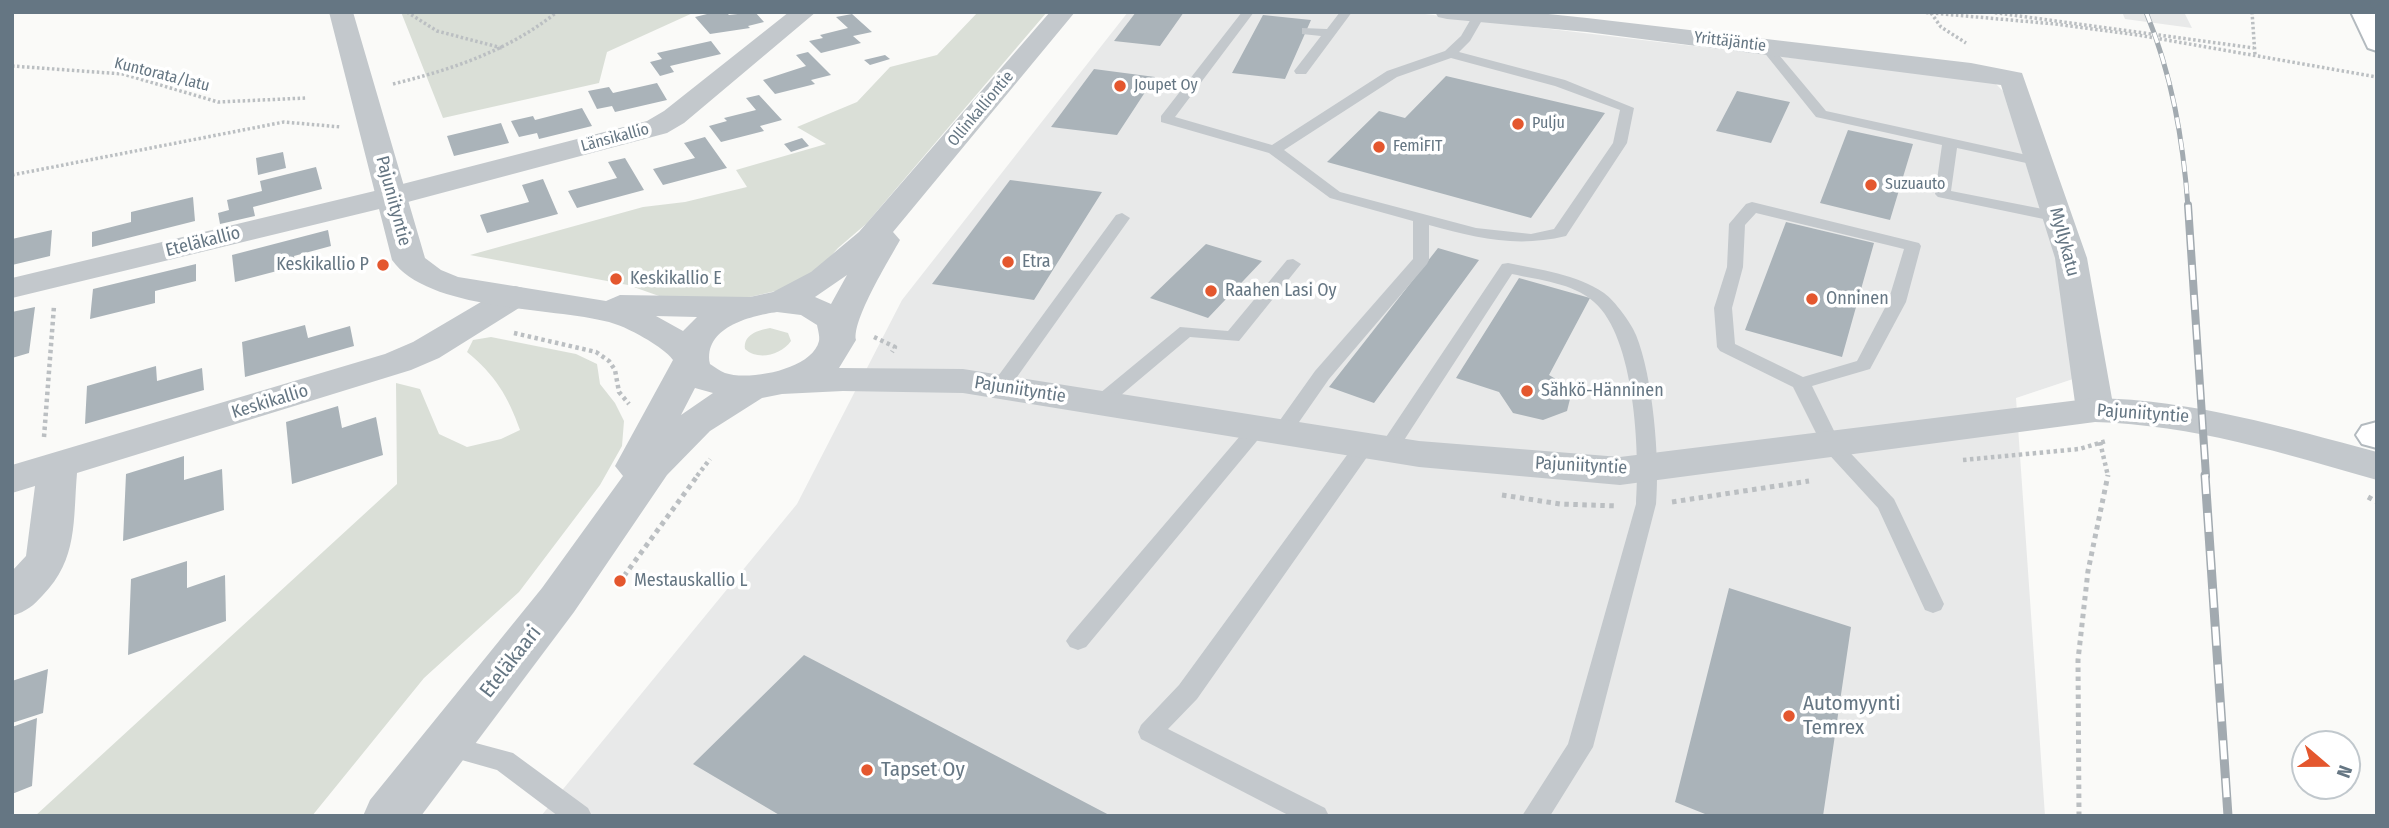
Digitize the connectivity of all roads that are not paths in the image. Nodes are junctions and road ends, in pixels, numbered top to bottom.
1 (341, 12) edge
2 (804, 12) edge
3 (1063, 12) edge
4 (1248, 12) edge
5 (1346, 12) edge
6 (1447, 12) edge
7 (2364, 12) edge
8 (1479, 15) junction
9 (1306, 31) dead end
10 (1331, 33) junction
11 (2377, 43) edge
12 (1766, 46) junction
13 (1450, 54) junction
14 (1301, 71) dead end
15 (2013, 79) joint
16 (1950, 143) junction
17 (1274, 150) junction
18 (2040, 162) junction
19 (393, 196) junction
20 (899, 206) junction
21 (2058, 217) junction
22 (1122, 218) dead end
23 (1421, 218) junction
24 (1293, 264) dead end
25 (12, 288) edge
26 (515, 296) junction
27 (770, 303) junction
28 (576, 305) junction
29 (848, 336) junction
30 (690, 357) junction
31 (963, 381) junction
32 (1801, 383) junction
33 (767, 386) junction
34 (1000, 387) junction
35 (1101, 402) junction
36 (2095, 410) junction
37 (2242, 427) junction
38 (1271, 428) junction
39 (2376, 435) edge
40 (1832, 444) junction
41 (1376, 447) junction
42 (2377, 466) edge
43 (1649, 468) junction
44 (37, 471) edge
45 (623, 502) junction
46 (12, 599) edge
47 (1933, 604) dead end
48 (1078, 641) dead end
49 (446, 746) junction
50 (389, 816) edge
51 (579, 816) edge
52 (1315, 816) edge
53 (1535, 816) edge

1 - 19 street, Pajuniityntie
2 - 19 street, Länsikallio
3 - 20 street, Ollinkalliontie
4 - 17 lane
5 - 10 lane
6 - 8 street, Yrittäjäntie
7 - 11 main road
8 - 12 street, Yrittäjäntie
8 - 13 lane
9 - 10 lane
10 - 14 lane
12 - 15 street, Yrittäjäntie
12 - 16 lane
13 - 17 lane
13 - 23 lane
15 - 18 street, Myllykatu
16 - 18 lane
16 - 21 lane
17 - 23 lane
18 - 21 street, Myllykatu
19 - 25 street, Eteläkallio
19 - 26 street, Pajuniityntie
20 - 27 street, Ollinkalliontie
20 - 29 street, Ollinkalliontie
21 - 36 street, Myllykatu
22 - 34 lane
23 - 38 lane
24 - 35 lane
26 - 28 street, Pajuniityntie
26 - 44 street, Keskikallio
27 - 28 street, Pajuniityntie
27 - 29 street
27 - 30 street, Ollinkalliontie
28 - 30 street, Pajuniityntie
29 - 31 street, Pajuniityntie
29 - 33 street, Eteläkaari
30 - 33 street, Pajuniityntie
30 - 45 street, Eteläkaari
31 - 33 street, Pajuniityntie
31 - 34 street, Pajuniityntie
32 - 32 lane
32 - 40 lane
33 - 45 street, Eteläkaari
34 - 35 street, Pajuniityntie
35 - 38 street, Pajuniityntie
36 - 37 street, Pajuniityntie
36 - 40 street, Pajuniityntie
37 - 39 street, Pajuniityntie
37 - 42 street, Pajuniityntie
38 - 41 street, Pajuniityntie
38 - 48 lane
40 - 43 street, Pajuniityntie
40 - 47 lane
41 - 43 street, Pajuniityntie
41 - 43 lane
41 - 52 lane
43 - 53 lane
44 - 46 street
45 - 49 street, Eteläkaari
49 - 50 street, Eteläkaari
49 - 51 lane

